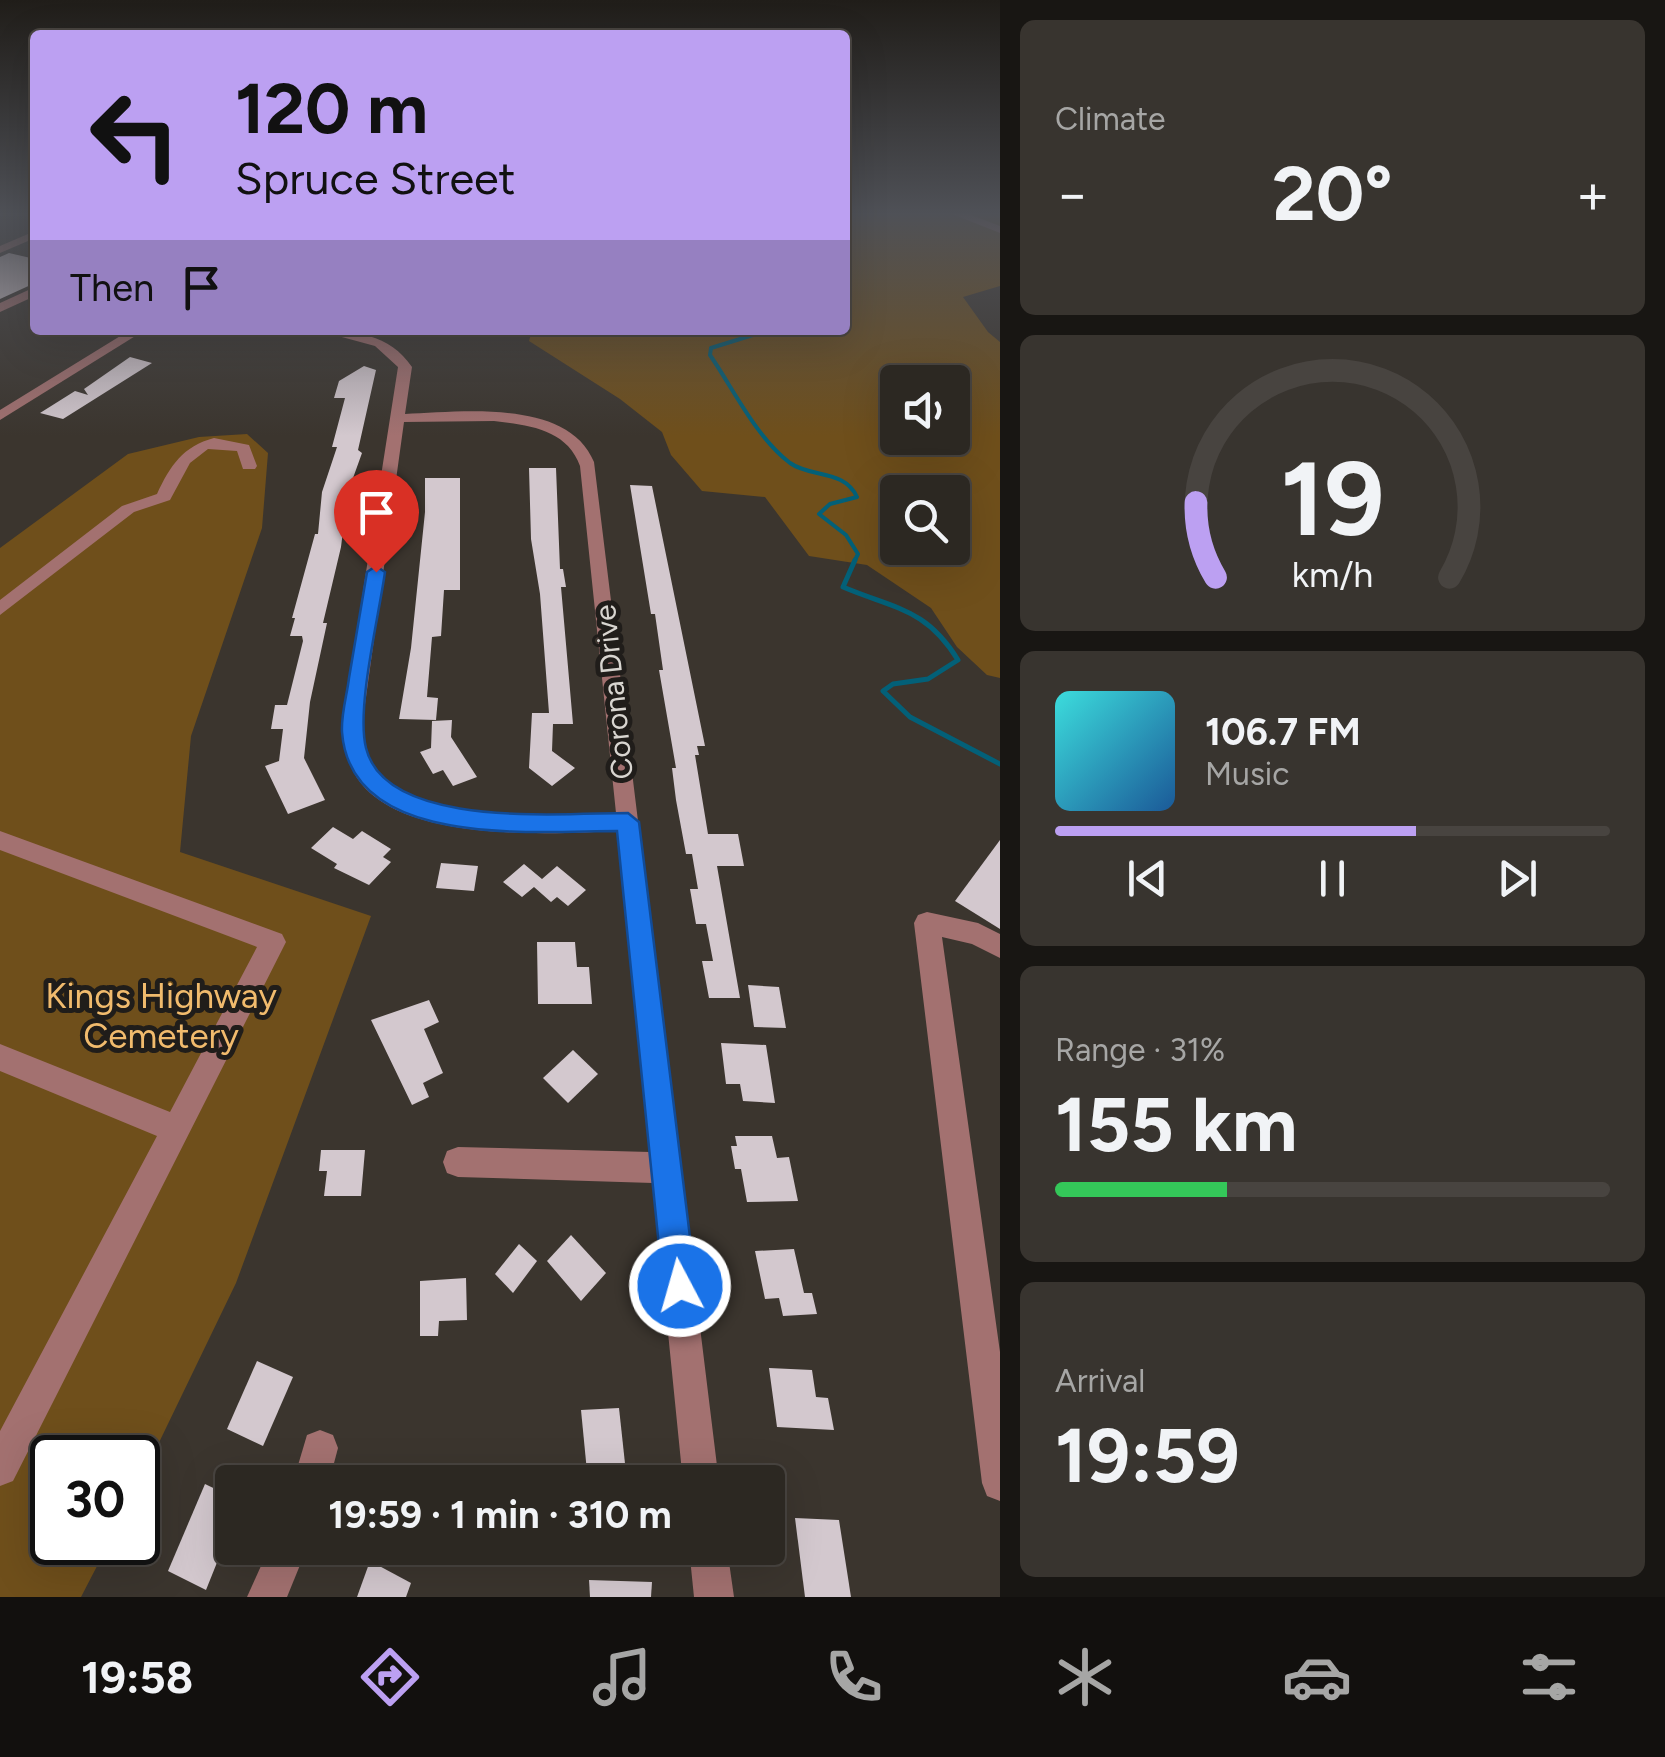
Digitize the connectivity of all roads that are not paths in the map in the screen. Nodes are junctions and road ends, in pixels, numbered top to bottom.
1 (30, 293) edge
2 (0, 308) edge
3 (131, 335) edge
4 (374, 335) edge
5 (0, 416) edge
6 (400, 418) junction
7 (249, 466) dead end
8 (0, 609) edge
9 (628, 822) junction
10 (0, 840) edge
11 (1000, 947) edge
12 (0, 1057) edge
13 (176, 1129) junction
14 (458, 1162) dead end
15 (667, 1168) junction
16 (699, 1465) edge
17 (0, 1468) edge
18 (1000, 1483) edge
19 (281, 1565) edge
20 (710, 1565) edge
21 (267, 1597) edge
22 (714, 1597) edge

1 - 2 street
3 - 5 street
4 - 6 street
6 - 9 street, Corona Drive
6 - 9 street
7 - 8 street
9 - 15 street, Corona Drive
10 - 13 street
11 - 18 street
12 - 13 street
13 - 17 street
14 - 15 street
15 - 16 street, Corona Drive
19 - 21 street
20 - 22 street

